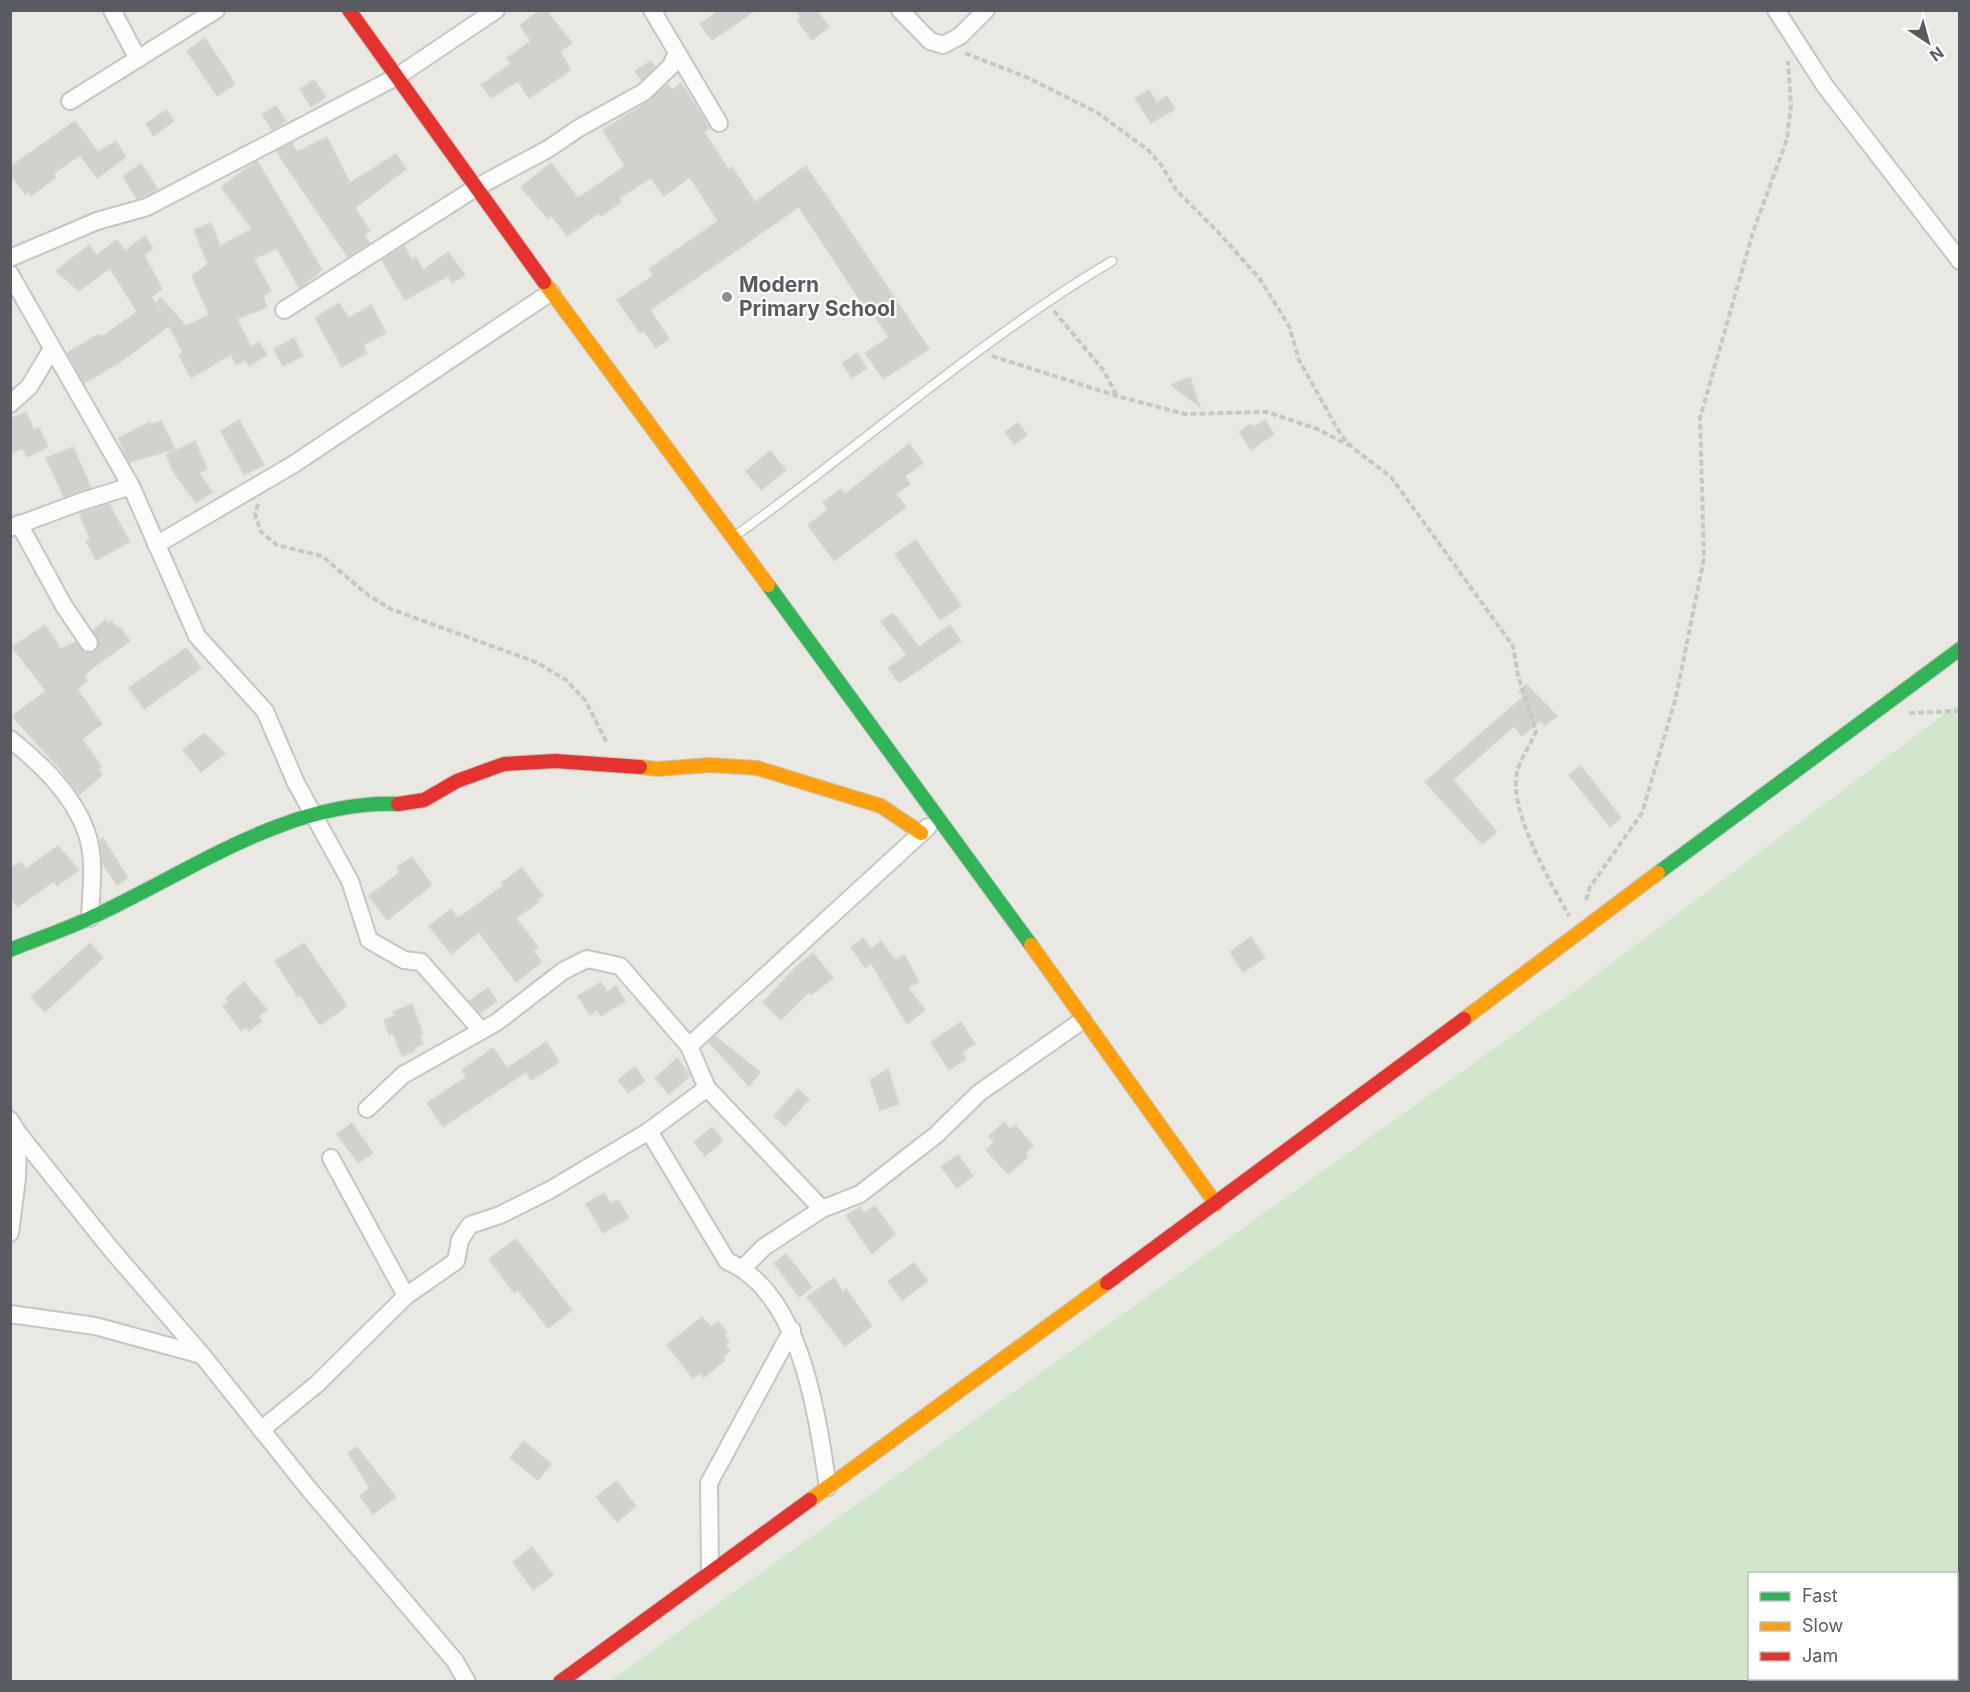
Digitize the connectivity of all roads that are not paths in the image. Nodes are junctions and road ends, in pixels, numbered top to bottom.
1 (112, 10) edge
2 (216, 10) edge
3 (349, 10) edge
4 (496, 10) edge
5 (652, 10) edge
6 (900, 10) edge
7 (986, 10) edge
8 (1776, 10) edge
9 (677, 52) junction
10 (138, 59) junction
11 (398, 76) junction
12 (70, 101) dead end
13 (719, 123) dead end
14 (477, 187) junction
15 (10, 258) edge
16 (1112, 261) dead end
17 (1959, 261) edge
18 (10, 274) edge
19 (551, 292) junction
20 (16, 297) edge
21 (284, 310) dead end
22 (51, 349) junction
23 (10, 404) edge
24 (131, 486) junction
25 (15, 526) edge
26 (732, 538) junction
27 (156, 545) junction
28 (88, 644) dead end
29 (1959, 649) edge
30 (10, 739) edge
31 (312, 813) junction
32 (939, 816) junction
33 (921, 832) junction
34 (90, 918) junction
35 (10, 950) edge
36 (1083, 1020) junction
37 (480, 1029) junction
38 (689, 1046) junction
39 (707, 1088) junction
40 (367, 1109) dead end
41 (14, 1127) edge
42 (649, 1131) junction
43 (331, 1158) dead end
44 (1216, 1204) junction
45 (822, 1209) junction
46 (10, 1233) edge
47 (743, 1268) junction
48 (406, 1296) junction
49 (10, 1314) edge
50 (792, 1330) junction
51 (202, 1355) junction
52 (261, 1430) junction
53 (828, 1487) junction
54 (710, 1572) junction
55 (467, 1682) edge
56 (560, 1682) edge

1 - 10 street
2 - 10 street
3 - 11 street
4 - 11 street
5 - 9 street
6 - 7 street
8 - 17 street
9 - 13 street
9 - 14 street
10 - 12 street
11 - 14 street
11 - 15 street
14 - 19 street
14 - 21 street
16 - 26 lane
18 - 20 street
19 - 26 street
19 - 27 street
20 - 22 street
22 - 23 street
22 - 24 street
24 - 25 street
24 - 27 street
25 - 28 street
26 - 32 street
27 - 31 street
29 - 44 street
30 - 34 street
31 - 33 street
31 - 34 street
31 - 37 street
32 - 33 street
32 - 36 street
33 - 38 street
34 - 35 street
36 - 44 street
36 - 45 street
37 - 38 street
37 - 40 street
38 - 39 street
39 - 42 street
39 - 45 street
41 - 46 street
41 - 51 street
42 - 47 street
42 - 48 street
43 - 48 street
44 - 53 street
45 - 47 street
47 - 50 street
48 - 52 street
49 - 51 street
50 - 53 street
50 - 54 street
51 - 52 street
52 - 55 street
53 - 54 street
54 - 56 street

